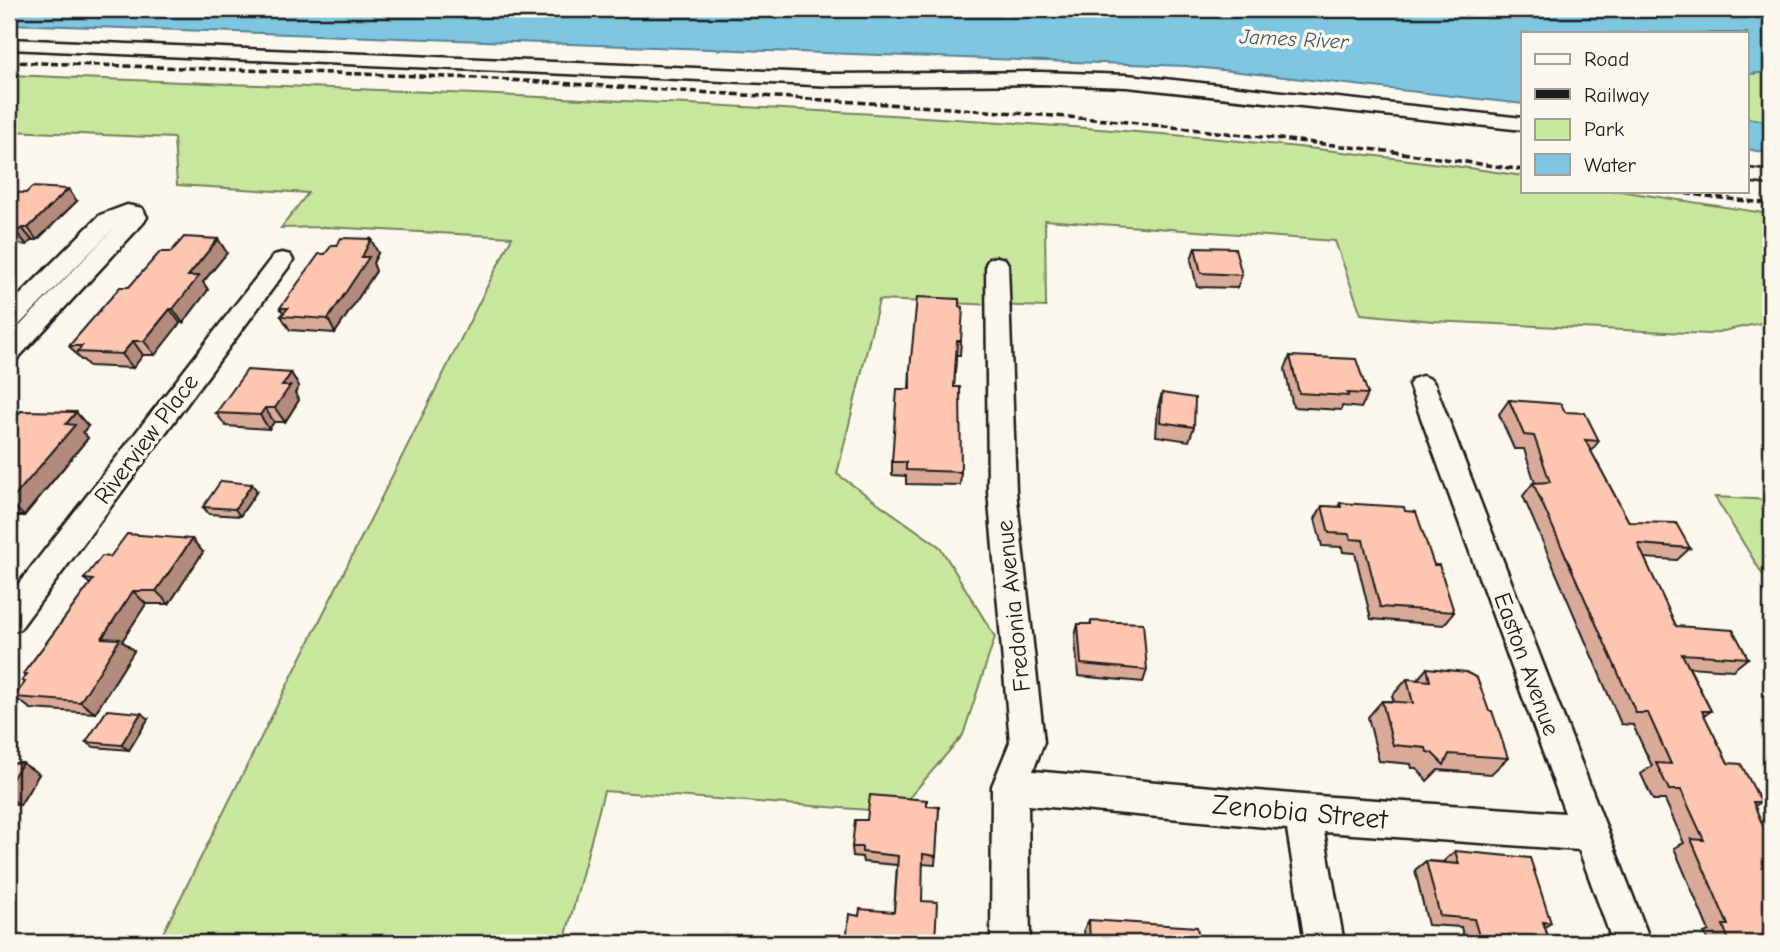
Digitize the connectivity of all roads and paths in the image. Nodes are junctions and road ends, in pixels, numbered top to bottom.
1 (9, 44) edge
2 (1521, 124) edge
3 (1748, 175) edge
4 (1771, 178) edge
5 (282, 260) dead end
6 (997, 264) dead end
7 (9, 320) edge
8 (9, 352) edge
9 (1422, 385) dead end
10 (9, 618) edge
11 (1010, 786) junction
12 (1303, 813) junction
13 (1590, 834) junction
14 (1010, 943) edge
15 (1324, 943) edge
16 (1632, 943) edge

1 - 2 street
3 - 4 street
5 - 10 street, Riverview Place
6 - 11 street, Fredonia Avenue
7 - 8 street
9 - 13 street, Easton Avenue
11 - 12 street, Zenobia Street
11 - 14 street, Fredonia Avenue
12 - 13 street, Zenobia Street
12 - 15 street
13 - 16 street, Easton Avenue

